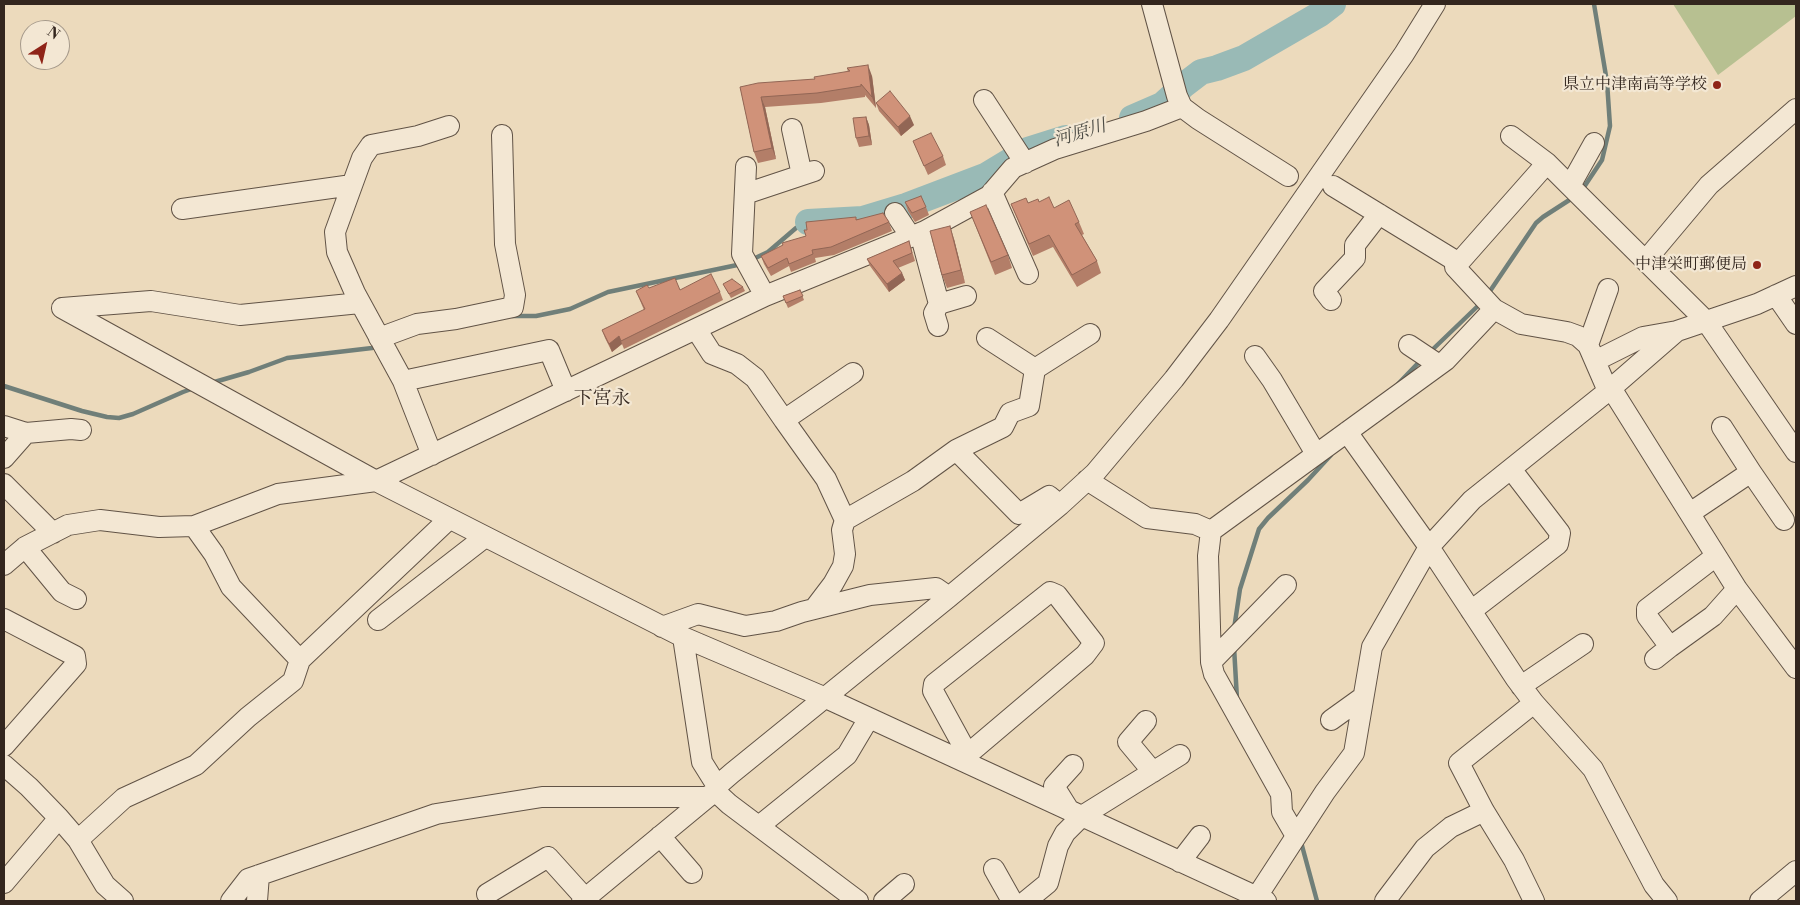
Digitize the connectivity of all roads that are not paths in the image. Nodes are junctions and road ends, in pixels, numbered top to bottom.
1 (1152, 4) edge
2 (1436, 4) edge
3 (984, 100) dead end
4 (1182, 107) junction
5 (1796, 109) edge
6 (449, 126) dead end
7 (792, 129) dead end
8 (502, 135) dead end
9 (1511, 136) dead end
10 (1594, 143) dead end
11 (1025, 163) junction
12 (1547, 163) junction
13 (746, 167) dead end
14 (1288, 176) dead end
15 (352, 185) junction
16 (1333, 186) dead end
17 (1570, 186) junction
18 (992, 192) junction
19 (745, 194) junction
20 (182, 209) dead end
21 (895, 213) dead end
22 (1379, 214) junction
23 (915, 235) junction
24 (1646, 260) junction
25 (1459, 263) junction
26 (1028, 274) dead end
27 (1796, 286) edge
28 (1608, 289) dead end
29 (1776, 295) junction
30 (765, 296) junction
31 (966, 296) dead end
32 (1331, 300) dead end
33 (360, 303) junction
34 (939, 304) junction
35 (1494, 309) junction
36 (1706, 321) junction
37 (1796, 324) edge
38 (938, 326) dead end
39 (696, 329) junction
40 (1677, 331) junction
41 (1090, 334) dead end
42 (379, 338) junction
43 (987, 338) dead end
44 (1409, 345) dead end
45 (1591, 353) junction
46 (1255, 356) dead end
47 (1439, 365) junction
48 (1035, 369) junction
49 (853, 373) dead end
50 (403, 381) junction
51 (1610, 389) junction
52 (566, 391) junction
53 (784, 420) junction
54 (4, 426) edge
55 (1722, 427) dead end
56 (81, 430) dead end
57 (1347, 432) junction
58 (26, 433) junction
59 (956, 450) junction
60 (1796, 452) edge
61 (1316, 454) junction
62 (432, 455) junction
63 (4, 458) edge
64 (1511, 469) junction
65 (1751, 472) junction
66 (1087, 480) junction
67 (376, 481) junction
68 (4, 484) edge
69 (1060, 505) junction
70 (1690, 513) junction
71 (449, 519) junction
72 (845, 520) junction
73 (1784, 520) dead end
74 (194, 526) junction
75 (1211, 531) junction
76 (53, 533) junction
77 (485, 537) junction
78 (25, 547) junction
79 (1429, 547) junction
80 (1716, 556) junction
81 (4, 565) edge
82 (1286, 585) dead end
83 (1737, 589) junction
84 (948, 597) junction
85 (76, 599) dead end
86 (814, 609) junction
87 (1471, 610) junction
88 (4, 618) edge
89 (378, 620) dead end
90 (662, 627) junction
91 (683, 637) junction
92 (1584, 644) dead end
93 (300, 660) junction
94 (1211, 662) junction
95 (1796, 668) edge
96 (1521, 686) junction
97 (1364, 697) junction
98 (826, 698) junction
99 (1534, 703) junction
100 (869, 718) junction
101 (1331, 720) dead end
102 (1146, 721) dead end
103 (4, 746) edge
104 (1180, 755) dead end
105 (965, 757) junction
106 (4, 765) edge
107 (1073, 765) dead end
108 (1153, 772) junction
109 (713, 791) junction
110 (1484, 811) junction
111 (1076, 813) junction
112 (59, 818) junction
113 (758, 826) junction
114 (660, 836) junction
115 (1200, 836) dead end
116 (1296, 836) junction
117 (78, 840) junction
118 (1180, 862) junction
119 (994, 869) dead end
120 (1796, 871) edge
121 (692, 873) dead end
122 (259, 876) junction
123 (4, 883) edge
124 (904, 884) dead end
125 (487, 894) dead end
126 (584, 900) edge
127 (1259, 900) edge
128 (1389, 900) edge
129 (123, 901) edge
130 (231, 901) edge
131 (257, 901) edge
132 (858, 901) edge
133 (884, 901) edge
134 (1012, 901) edge
135 (1026, 901) edge
136 (1534, 901) edge
137 (1667, 901) edge
138 (1760, 901) edge

1 - 4 street
2 - 66 street
3 - 11 street
4 - 11 street
4 - 14 street
5 - 24 street
6 - 15 street
7 - 19 street
8 - 42 street
9 - 12 street
10 - 17 street
11 - 18 street
12 - 17 street
12 - 25 street
13 - 19 street
15 - 20 street
15 - 33 street
16 - 22 street
17 - 24 street
18 - 23 street
18 - 26 street
19 - 30 street
21 - 23 street
22 - 25 street
22 - 32 street
23 - 30 street
23 - 34 street
24 - 36 street
25 - 35 street
27 - 29 street
28 - 45 street
29 - 36 street
29 - 37 street
30 - 39 street
31 - 34 street
33 - 42 street
33 - 67 street
34 - 38 street
35 - 45 street
35 - 47 street
36 - 40 street
36 - 60 street
39 - 52 street
39 - 53 street
40 - 45 street
40 - 51 street
41 - 48 street
42 - 50 street
43 - 48 street
44 - 47 street
45 - 51 street
46 - 61 street
47 - 57 street
48 - 59 street
49 - 53 street
50 - 52 street
50 - 62 street
51 - 64 street
51 - 70 street
52 - 62 street
53 - 72 street
54 - 58 street
55 - 65 street
56 - 58 street
57 - 61 street
57 - 79 street
58 - 63 street
59 - 69 street
59 - 72 street
61 - 75 street
62 - 67 street
64 - 79 street
64 - 87 street
65 - 70 street
65 - 73 street
66 - 69 street
66 - 75 street
67 - 71 street
67 - 74 street
68 - 76 street
69 - 84 street
70 - 80 street
71 - 77 street
71 - 93 street
72 - 86 street
74 - 76 street
74 - 93 street
75 - 94 street
76 - 78 street
77 - 89 street
77 - 90 street
78 - 81 street
78 - 85 street
79 - 87 street
79 - 97 street
80 - 83 street
80 - 83 street
82 - 94 street
83 - 95 street
84 - 86 street
84 - 98 street
86 - 90 street
87 - 96 street
88 - 103 street
90 - 91 street
91 - 98 street
91 - 109 street
92 - 96 street
93 - 117 street
94 - 116 street
96 - 99 street
97 - 101 street
97 - 116 street
98 - 100 street
98 - 109 street
99 - 110 street
99 - 137 street
100 - 105 street
100 - 113 street
102 - 108 street
104 - 108 street
105 - 105 street
105 - 111 street
106 - 112 street
107 - 111 street
108 - 111 street
109 - 113 street
109 - 114 street
109 - 122 street
110 - 128 street
110 - 136 street
111 - 118 street
111 - 135 street
112 - 117 street
112 - 123 street
113 - 132 street
114 - 121 street
114 - 126 street
115 - 118 street
116 - 127 street
117 - 129 street
118 - 127 street
119 - 134 street
120 - 138 street
122 - 130 street
122 - 131 street
124 - 133 street
125 - 126 street

